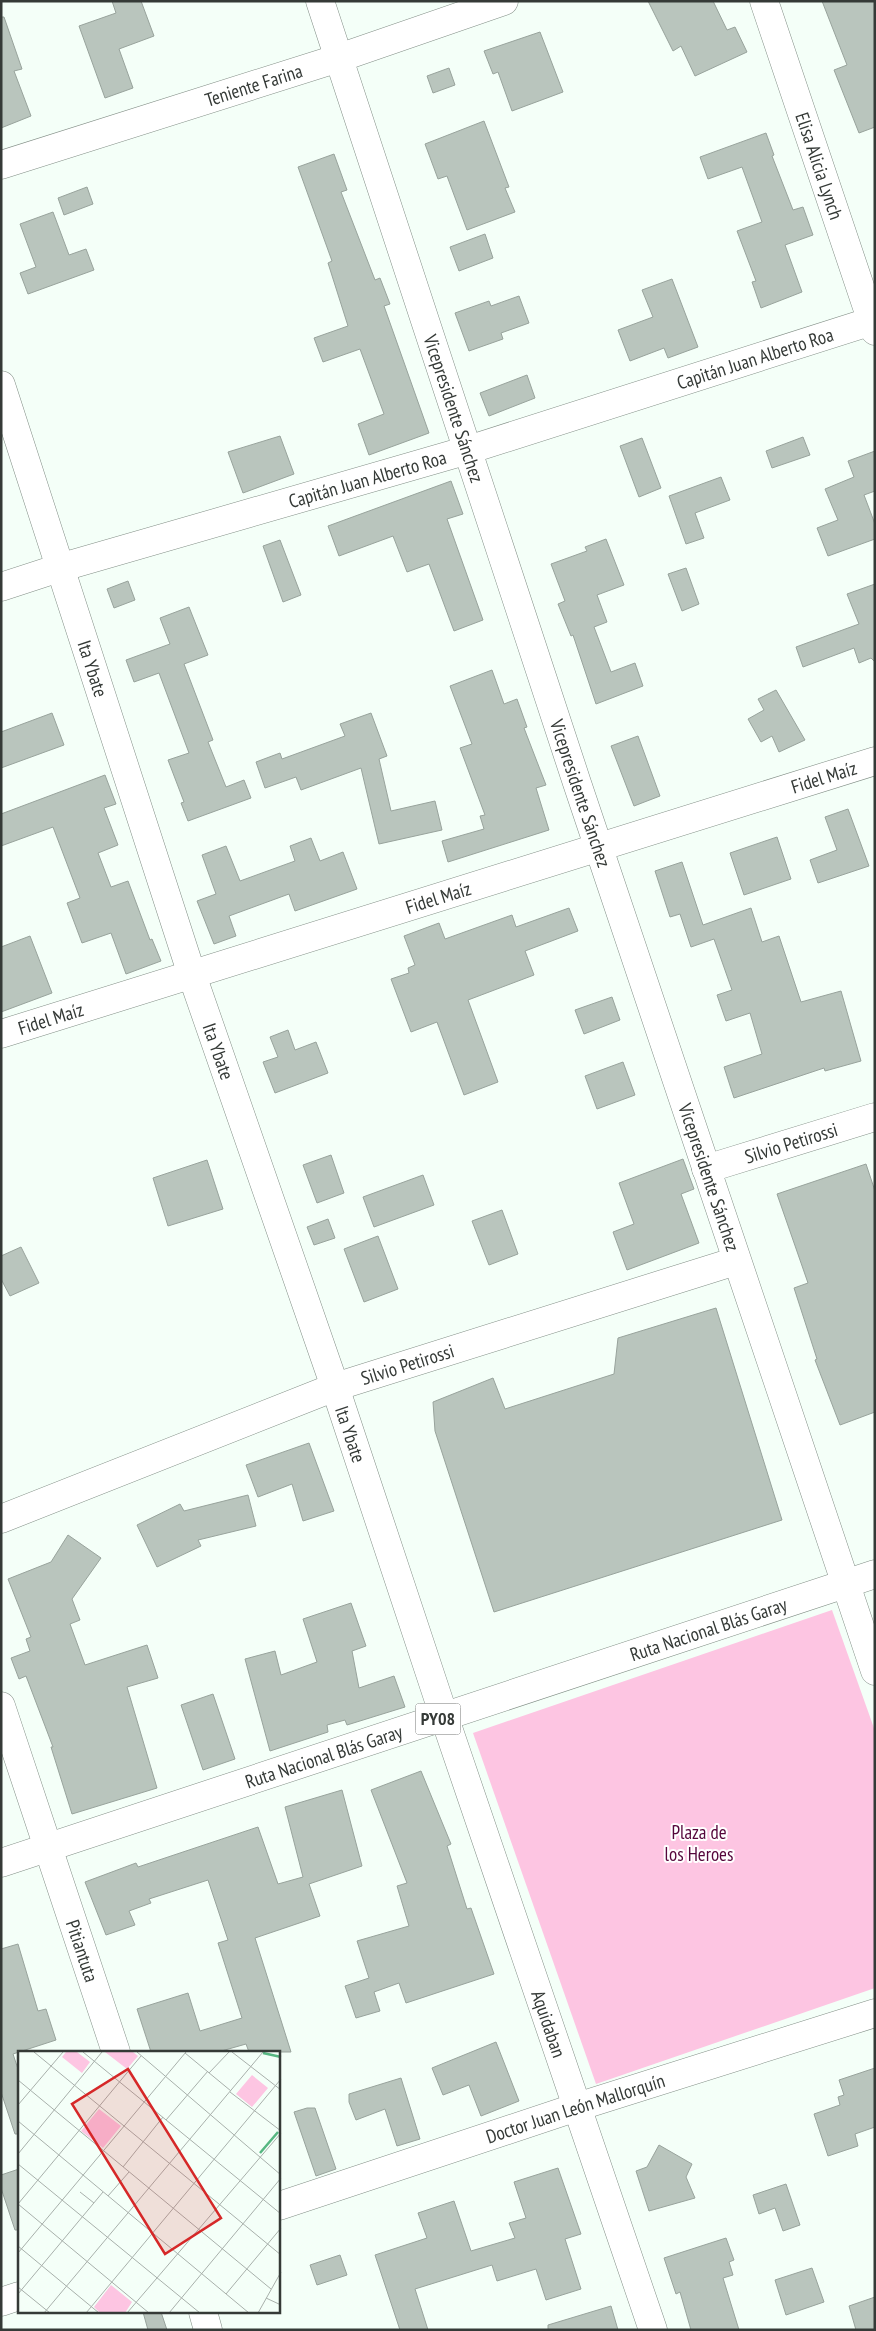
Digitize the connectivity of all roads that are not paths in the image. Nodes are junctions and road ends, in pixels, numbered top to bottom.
1 (320, 1) edge
2 (504, 1) edge
3 (764, 1) edge
4 (339, 58) junction
5 (1, 165) edge
6 (874, 324) edge
7 (1, 385) edge
8 (468, 450) junction
9 (59, 568) junction
10 (1, 587) edge
11 (875, 761) edge
12 (598, 847) junction
13 (192, 975) junction
14 (1, 1034) edge
15 (875, 1117) edge
16 (706, 1169) junction
17 (736, 1261) junction
18 (335, 1387) junction
19 (1, 1520) edge
20 (875, 1574) edge
21 (844, 1584) junction
22 (875, 1671) edge
23 (1, 1706) edge
24 (444, 1716) junction
25 (48, 1847) junction
26 (1, 1863) edge
27 (875, 2013) edge
28 (116, 2051) edge
29 (577, 2107) junction
30 (280, 2206) edge
31 (18, 2296) edge
32 (1, 2302) edge
33 (204, 2314) edge
34 (208, 2330) edge
35 (653, 2330) edge

1 - 4 main road, Vicepresidente Sánchez
2 - 4 main road, Teniente Farina
3 - 6 main road, Elisa Alicia Lynch
4 - 5 main road, Teniente Farina
4 - 8 main road, Vicepresidente Sánchez
6 - 8 main road, Capitán Juan Alberto Roa
7 - 9 main road, Ita Ybate
8 - 9 main road, Capitán Juan Alberto Roa
8 - 12 main road, Vicepresidente Sánchez
9 - 10 main road, Capitán Juan Alberto Roa
9 - 13 main road, Ita Ybate
11 - 12 main road, Fidel Maíz
12 - 13 main road, Fidel Maíz
12 - 16 main road, Vicepresidente Sánchez
13 - 14 main road, Fidel Maíz
13 - 18 main road, Ita Ybate
15 - 16 main road, Silvio Petirossi
16 - 17 main road, Vicepresidente Sánchez
17 - 18 main road, Silvio Petirossi
17 - 21 main road, Vicepresidente Sánchez
18 - 19 main road, Silvio Petirossi
18 - 24 main road, Ita Ybate
20 - 21 main road, Ruta Nacional Blás Garay / PY08
21 - 22 main road, Vicepresidente Sánchez
21 - 24 main road, Ruta Nacional Blás Garay / PY08
23 - 25 main road, Pitiantuta
24 - 25 main road, Ruta Nacional Blás Garay / PY08
24 - 29 main road, Aquidaban
25 - 26 main road, Ruta Nacional Blás Garay / PY08
25 - 28 main road, Pitiantuta
27 - 29 main road, Doctor Juan León Mallorquín
29 - 30 main road, Doctor Juan León Mallorquín
29 - 35 main road, Aquidaban
31 - 32 main road
33 - 34 main road

